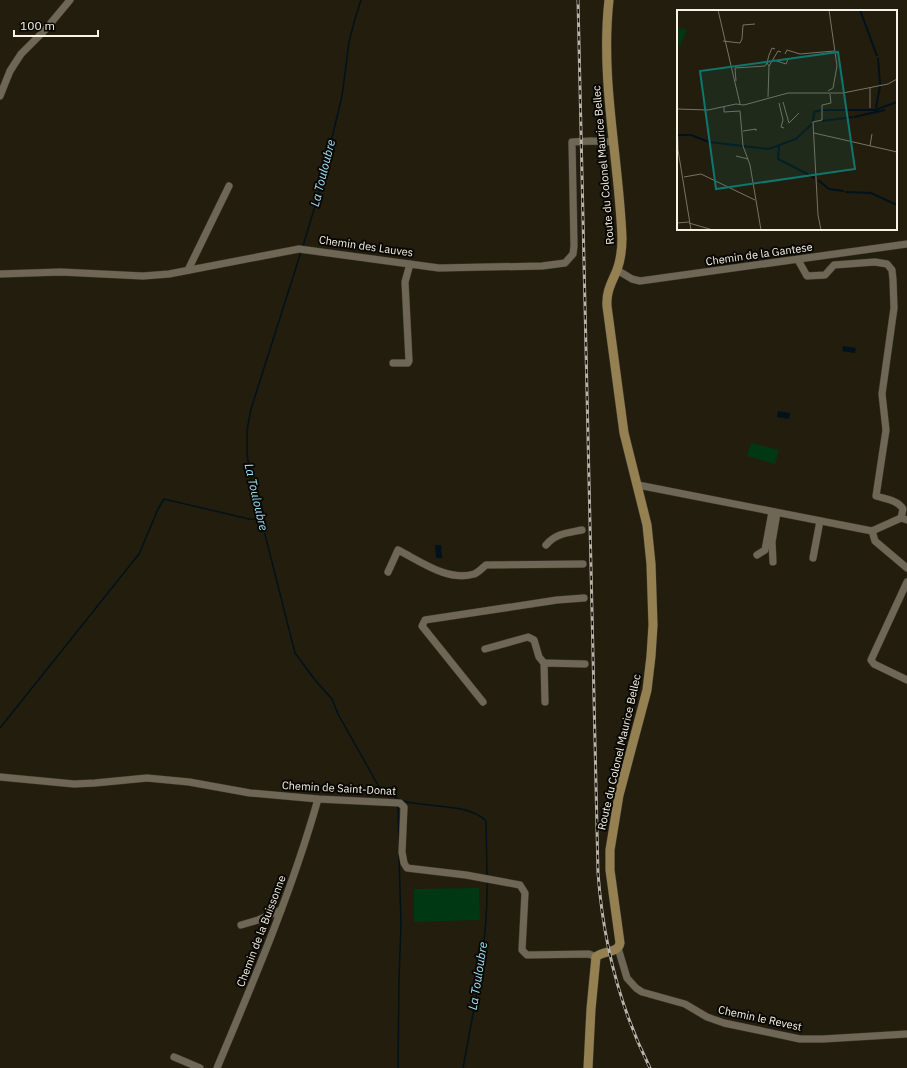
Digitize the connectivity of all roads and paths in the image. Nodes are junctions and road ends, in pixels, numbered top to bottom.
1 (70, 0) edge
2 (609, 0) edge
3 (0, 96) edge
4 (614, 142) junction
5 (229, 186) dead end
6 (907, 244) edge
7 (798, 260) junction
8 (410, 264) junction
9 (188, 270) junction
10 (617, 270) junction
11 (0, 274) edge
12 (393, 363) dead end
13 (638, 485) junction
14 (775, 512) junction
15 (904, 519) edge
16 (820, 521) junction
17 (582, 530) dead end
18 (872, 531) junction
19 (546, 545) dead end
20 (757, 556) dead end
21 (813, 558) dead end
22 (773, 562) dead end
23 (583, 564) dead end
24 (907, 568) edge
25 (388, 572) dead end
26 (907, 582) edge
27 (584, 598) dead end
28 (485, 649) dead end
29 (544, 662) junction
30 (584, 664) dead end
31 (907, 680) edge
32 (483, 702) dead end
33 (545, 702) dead end
34 (0, 776) edge
35 (318, 799) junction
36 (281, 910) junction
37 (241, 925) dead end
38 (618, 948) junction
39 (596, 957) junction
40 (907, 1034) edge
41 (174, 1058) dead end
42 (200, 1068) edge
43 (217, 1068) edge
44 (588, 1068) edge

1 - 3 street
2 - 4 main road, Route du Colonel Maurice Bellec
4 - 8 street, Chemin des Lauves
4 - 10 main road, Route du Colonel Maurice Bellec
5 - 9 street
6 - 7 street, Chemin de la Gantese
7 - 10 street, Chemin de la Gantese
7 - 15 street
8 - 9 street, Chemin des Lauves
8 - 12 street
9 - 11 street, Chemin des Lauves
10 - 13 main road, Route du Colonel Maurice Bellec
13 - 14 street
13 - 38 main road, Route du Colonel Maurice Bellec
14 - 16 street
14 - 20 street
14 - 22 street
15 - 18 street
16 - 18 street
16 - 21 street
17 - 19 street
18 - 24 street
23 - 25 street
26 - 31 street
27 - 32 street
28 - 29 street
29 - 30 street
29 - 33 street
34 - 35 street, Chemin de Saint-Donat
35 - 36 street, Chemin de la Buissonne
35 - 39 street, Chemin de Saint-Donat
36 - 37 street
36 - 43 street, Chemin de la Buissonne
38 - 39 main road
38 - 40 street, Chemin le Revest
39 - 44 main road
41 - 42 street

